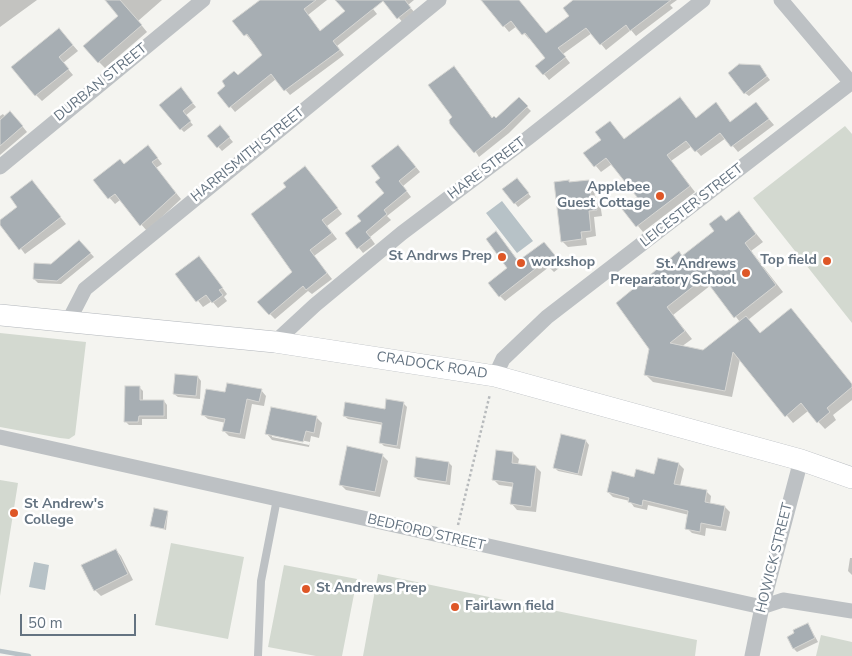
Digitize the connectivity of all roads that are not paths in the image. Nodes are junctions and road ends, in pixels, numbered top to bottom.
1 (203, 0) edge
2 (439, 0) edge
3 (703, 0) edge
4 (781, 0) edge
5 (852, 83) edge
6 (0, 167) edge
7 (0, 315) edge
8 (69, 320) junction
9 (275, 342) junction
10 (495, 376) junction
11 (0, 437) edge
12 (801, 460) junction
13 (852, 478) edge
14 (277, 499) junction
15 (762, 608) junction
16 (852, 611) edge
17 (258, 656) edge
18 (752, 656) edge

1 - 6 street, DURBAN STREET
2 - 8 street, HARRISMITH STREET
3 - 9 street, HARE STREET
4 - 5 street
5 - 10 street, LEICESTER STREET
7 - 8 main road, CRADOCK ROAD
8 - 9 main road, CRADOCK ROAD
9 - 10 main road, CRADOCK ROAD
10 - 12 main road, CRADOCK ROAD
11 - 14 street, BEDFORD STREET
12 - 13 main road, CRADOCK ROAD
12 - 15 street, HOWICK STREET
14 - 15 street, BEDFORD STREET
14 - 17 lane
15 - 16 street
15 - 18 street, HOWICK STREET

